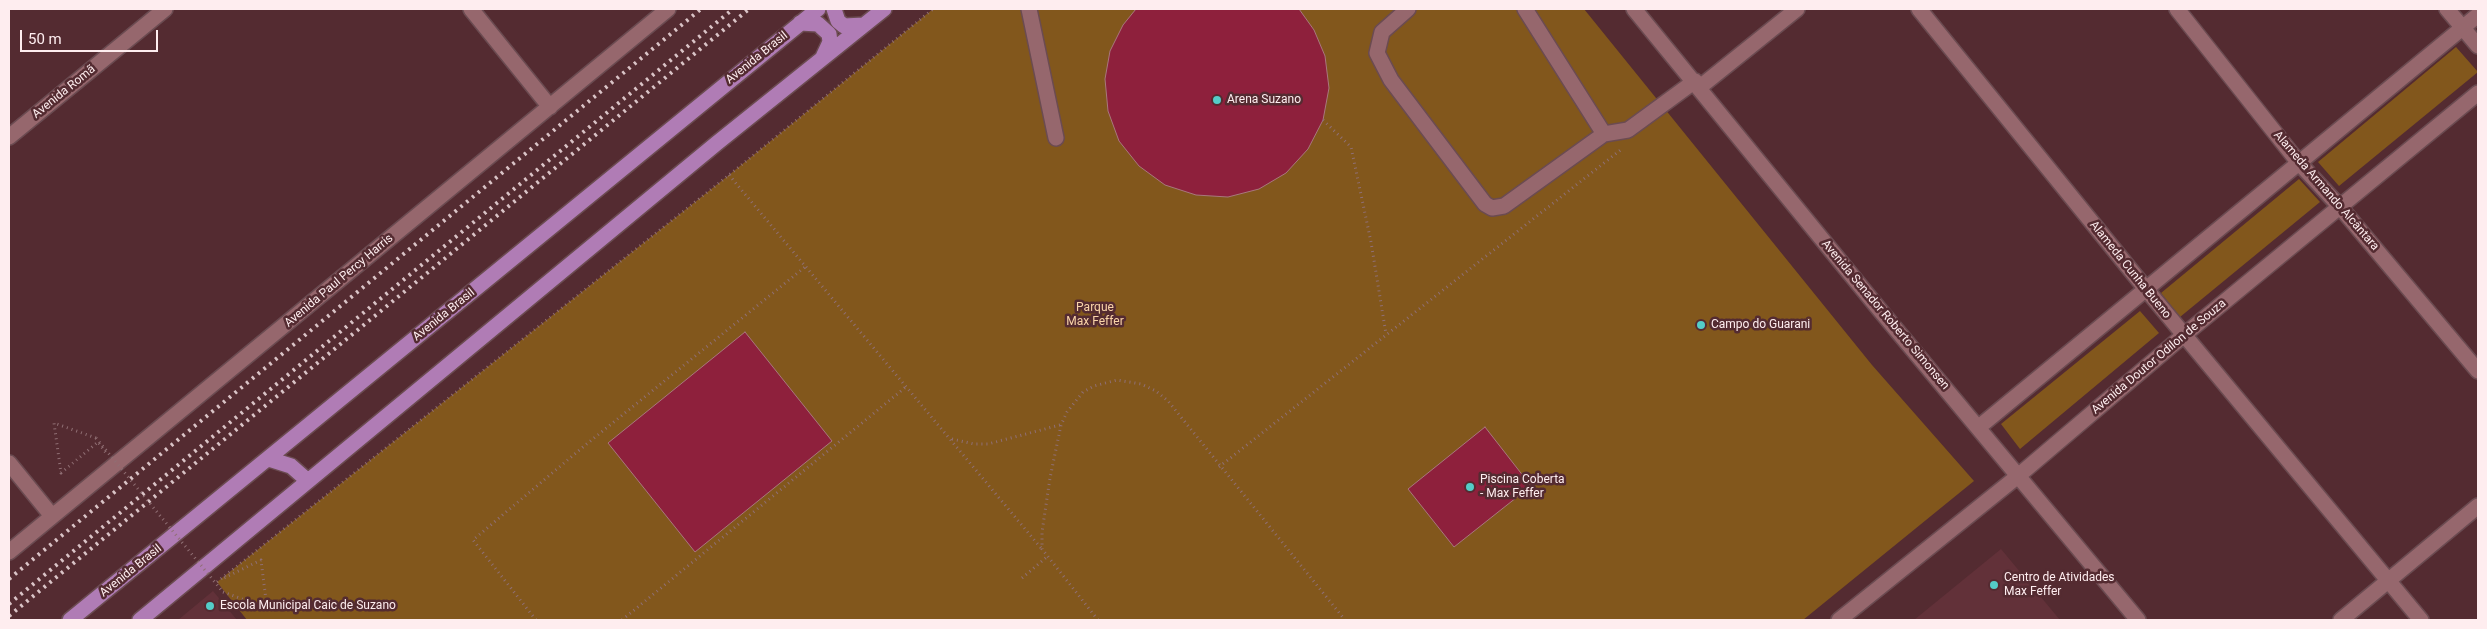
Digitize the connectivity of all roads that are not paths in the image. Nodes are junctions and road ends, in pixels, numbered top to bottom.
1 (165, 9) edge
2 (471, 9) edge
3 (668, 9) edge
4 (818, 9) edge
5 (834, 9) edge
6 (884, 9) edge
7 (1029, 9) edge
8 (1408, 9) edge
9 (1525, 9) edge
10 (1634, 9) edge
11 (1797, 9) edge
12 (1919, 9) edge
13 (2177, 9) edge
14 (2447, 9) edge
15 (2478, 16) edge
16 (800, 23) junction
17 (864, 25) junction
18 (2463, 28) junction
19 (2478, 46) edge
20 (819, 62) junction
21 (1697, 84) junction
22 (2478, 93) edge
23 (550, 107) junction
24 (1604, 134) junction
25 (9, 137) edge
26 (1056, 138) dead end
27 (2299, 163) junction
28 (2341, 208) junction
29 (2146, 289) junction
30 (2184, 335) junction
31 (2478, 371) edge
32 (1979, 427) junction
33 (269, 459) junction
34 (9, 464) edge
35 (2018, 476) junction
36 (308, 481) junction
37 (2478, 506) edge
38 (52, 516) junction
39 (9, 552) edge
40 (2388, 580) junction
41 (70, 620) edge
42 (140, 620) edge
43 (1839, 620) edge
44 (2138, 620) edge
45 (2341, 620) edge
46 (2420, 620) edge

1 - 25 street, Avenida Romã
2 - 23 street
3 - 23 street, Avenida Paul Percy Harris
4 - 16 main road, Avenida Brasil
5 - 17 main road
6 - 17 main road
7 - 26 street
8 - 24 street
9 - 24 street
10 - 21 street, Avenida Senador Roberto Simonsen
11 - 21 street
12 - 29 street, Alameda Cunha Bueno
13 - 27 street, Alameda Armando Alcântara
14 - 18 street
15 - 18 street
16 - 20 main road
16 - 33 main road, Avenida Brasil
17 - 20 main road
18 - 19 street
18 - 27 street
20 - 36 main road
21 - 24 street
21 - 32 street, Avenida Senador Roberto Simonsen
22 - 28 street, Avenida Doutor Odilon de Souza
23 - 38 street, Avenida Paul Percy Harris
27 - 28 street, Alameda Armando Alcântara
27 - 29 street
28 - 30 street, Avenida Doutor Odilon de Souza
28 - 31 street, Alameda Armando Alcântara
29 - 30 street, Alameda Cunha Bueno
29 - 32 street
30 - 35 street, Avenida Doutor Odilon de Souza
30 - 40 street, Alameda Cunha Bueno
32 - 35 street, Avenida Senador Roberto Simonsen
33 - 36 main road
33 - 41 main road, Avenida Brasil
34 - 38 street
35 - 43 street, Avenida Doutor Odilon de Souza
35 - 44 street, Avenida Senador Roberto Simonsen
36 - 42 main road
37 - 40 street
38 - 39 street, Avenida Paul Percy Harris
40 - 45 street
40 - 46 street, Alameda Cunha Bueno

